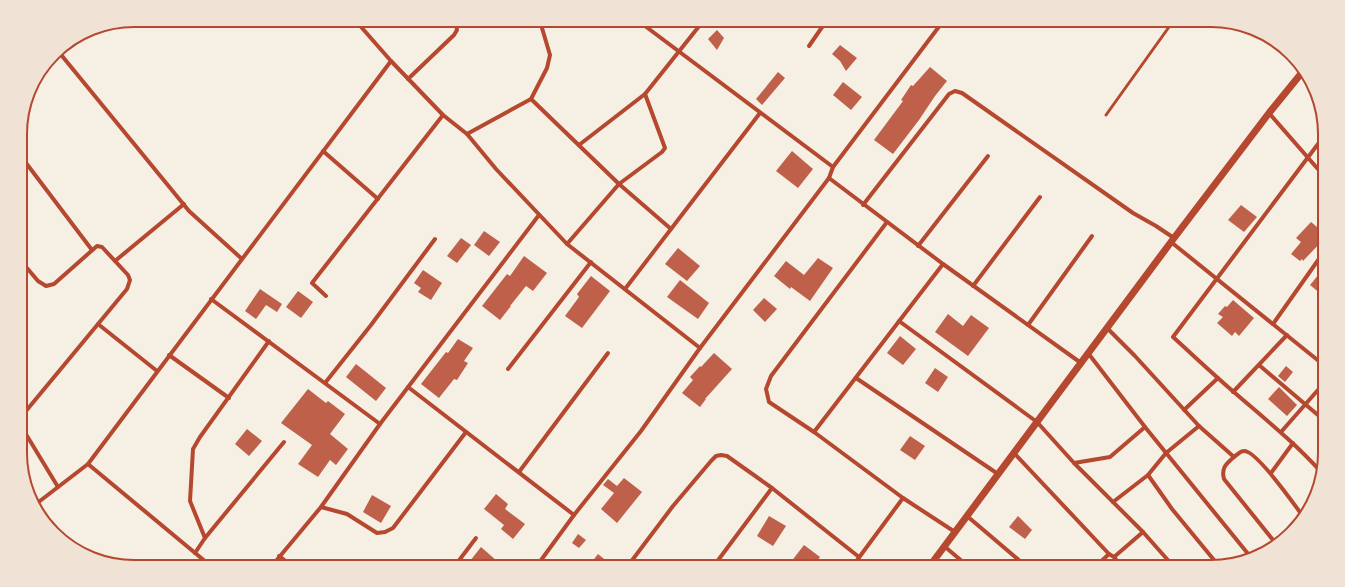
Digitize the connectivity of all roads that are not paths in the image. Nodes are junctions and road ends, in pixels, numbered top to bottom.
1 (361, 27) edge
2 (456, 27) edge
3 (542, 27) edge
4 (646, 27) edge
5 (698, 27) edge
6 (822, 27) edge
7 (939, 27) edge
8 (1169, 27) edge
9 (809, 46) dead end
10 (679, 51) junction
11 (61, 55) edge
12 (391, 61) junction
13 (1300, 75) edge
14 (408, 79) junction
15 (645, 94) junction
16 (532, 99) junction
17 (760, 113) junction
18 (1269, 113) junction
19 (443, 115) junction
20 (1106, 115) dead end
21 (466, 134) junction
22 (1318, 144) edge
23 (579, 145) junction
24 (323, 151) junction
25 (988, 156) dead end
26 (1307, 158) junction
27 (27, 164) edge
28 (833, 167) junction
29 (1318, 170) edge
30 (829, 178) junction
31 (619, 184) junction
32 (1040, 197) dead end
33 (378, 199) junction
34 (184, 204) junction
35 (863, 205) junction
36 (539, 215) junction
37 (887, 222) junction
38 (671, 229) junction
39 (1092, 236) dead end
40 (435, 238) dead end
41 (1172, 240) junction
42 (567, 244) junction
43 (918, 246) junction
44 (92, 250) junction
45 (242, 259) junction
46 (1318, 260) edge
47 (115, 261) junction
48 (591, 262) junction
49 (943, 264) junction
50 (27, 268) edge
51 (1217, 280) junction
52 (974, 286) junction
53 (625, 289) junction
54 (326, 296) dead end
55 (211, 299) junction
56 (900, 321) junction
57 (98, 324) junction
58 (1273, 324) junction
59 (1028, 325) junction
60 (1107, 328) junction
61 (1287, 335) junction
62 (269, 341) junction
63 (700, 348) junction
64 (608, 353) dead end
65 (1088, 354) junction
66 (169, 356) junction
67 (1318, 360) edge
68 (1081, 363) junction
69 (1259, 365) junction
70 (508, 369) dead end
71 (157, 371) junction
72 (856, 378) junction
73 (1218, 378) junction
74 (325, 383) junction
75 (408, 387) junction
76 (1318, 390) edge
77 (1233, 392) junction
78 (229, 398) junction
79 (1305, 405) junction
80 (27, 410) edge
81 (1184, 410) junction
82 (1318, 415) edge
83 (1037, 422) junction
84 (380, 424) junction
85 (1199, 426) junction
86 (1145, 427) junction
87 (466, 432) junction
88 (814, 432) junction
89 (1281, 432) junction
90 (27, 436) edge
91 (284, 442) dead end
92 (1293, 443) junction
93 (1014, 453) junction
94 (1166, 453) junction
95 (1234, 457) junction
96 (1074, 463) junction
97 (88, 464) junction
98 (1317, 468) edge
99 (519, 472) junction
100 (1270, 473) junction
101 (998, 474) junction
102 (1148, 474) junction
103 (58, 487) junction
104 (772, 488) junction
105 (903, 498) junction
106 (39, 502) edge
107 (1113, 502) junction
108 (321, 507) junction
109 (1300, 512) edge
110 (574, 515) junction
111 (967, 516) junction
112 (955, 532) junction
113 (1143, 532) junction
114 (205, 538) junction
115 (476, 538) dead end
116 (1273, 540) edge
117 (944, 546) junction
118 (195, 553) junction
119 (1248, 553) edge
120 (1109, 554) junction
121 (279, 556) junction
122 (859, 557) junction
123 (1114, 557) junction
124 (204, 560) edge
125 (276, 560) edge
126 (284, 560) edge
127 (459, 560) edge
128 (541, 560) edge
129 (632, 560) edge
130 (718, 560) edge
131 (857, 560) edge
132 (934, 560) edge
133 (961, 560) edge
134 (1019, 560) edge
135 (1103, 560) edge
136 (1116, 560) edge
137 (1168, 560) edge
138 (1214, 560) edge

1 - 12 street
2 - 14 street
3 - 16 street
4 - 10 street
5 - 10 street
6 - 9 street
7 - 28 street
8 - 20 lane
10 - 15 street
10 - 17 street
11 - 34 street
12 - 14 street
12 - 24 street
13 - 18 street
14 - 19 street
15 - 23 street
15 - 31 street
16 - 21 street
16 - 23 street
17 - 28 street
17 - 38 street
18 - 26 street
18 - 41 street
19 - 21 street
19 - 33 street
21 - 36 street
22 - 26 street
23 - 31 street
24 - 33 street
24 - 45 street
25 - 43 street
26 - 29 street
26 - 51 street
27 - 44 street
28 - 30 street
30 - 35 street
30 - 63 street
31 - 38 street
31 - 42 street
32 - 52 street
33 - 54 street
34 - 45 street
34 - 47 street
35 - 37 street
35 - 41 street
36 - 42 street
36 - 75 street
37 - 43 street
37 - 88 street
38 - 53 street
39 - 59 street
40 - 74 street
41 - 51 street
41 - 60 street
42 - 48 street
43 - 49 street
44 - 47 street
44 - 50 street
45 - 55 street
46 - 58 street
47 - 57 street
48 - 53 street
48 - 70 street
49 - 52 street
49 - 56 street
51 - 58 street
51 - 73 street
52 - 59 street
53 - 63 street
55 - 62 street
55 - 66 street
56 - 72 street
56 - 83 street
57 - 71 street
57 - 80 street
58 - 61 street
59 - 68 street
60 - 65 street
60 - 81 street
61 - 67 street
61 - 69 street
62 - 74 street
62 - 78 street
63 - 110 street
64 - 99 street
65 - 68 street
65 - 86 street
66 - 71 street
66 - 78 street
68 - 83 street
69 - 77 street
69 - 79 street
71 - 97 street
72 - 88 street
72 - 101 street
73 - 77 street
73 - 81 street
74 - 84 street
75 - 84 street
75 - 87 street
76 - 79 street
77 - 89 street
78 - 114 street
79 - 82 street
79 - 89 street
81 - 85 street
83 - 93 street
83 - 96 street
84 - 108 street
85 - 94 street
85 - 95 street
86 - 94 street
86 - 96 street
87 - 99 street
87 - 108 street
88 - 105 street
89 - 92 street
90 - 103 street
91 - 114 street
92 - 98 street
92 - 100 street
93 - 101 street
93 - 120 street
94 - 102 street
94 - 119 street
95 - 100 street
95 - 116 street
96 - 107 street
97 - 103 street
97 - 118 street
99 - 110 street
100 - 109 street
101 - 111 street
102 - 107 street
102 - 138 street
103 - 106 street
104 - 122 street
104 - 129 street
104 - 130 street
105 - 112 street
105 - 122 street
107 - 113 street
108 - 121 street
110 - 128 street
111 - 112 street
111 - 134 street
112 - 117 street
113 - 123 street
113 - 137 street
114 - 118 street
115 - 127 street
117 - 132 street
117 - 133 street
118 - 124 street
120 - 123 street
120 - 135 street
121 - 125 street
121 - 126 street
122 - 131 street
123 - 136 street

